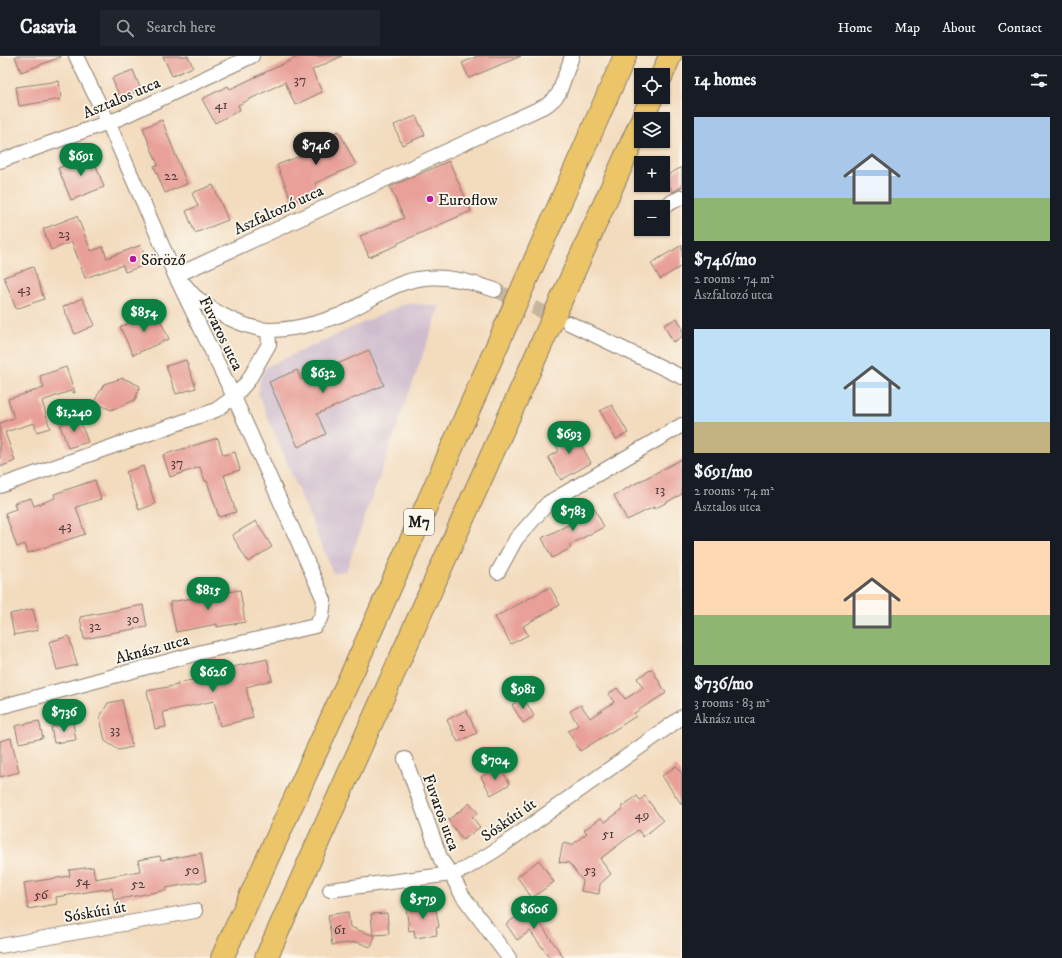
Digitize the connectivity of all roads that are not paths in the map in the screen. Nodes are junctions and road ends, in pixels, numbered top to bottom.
1 (76, 56) edge
2 (252, 56) edge
3 (572, 56) edge
4 (625, 56) edge
5 (670, 56) edge
6 (665, 68) edge
7 (108, 122) junction
8 (634, 138) edge
9 (0, 161) edge
10 (682, 197) edge
11 (670, 203) edge
12 (175, 275) junction
13 (496, 290) tunnel mouth
14 (569, 323) tunnel mouth
15 (268, 330) junction
16 (682, 377) edge
17 (234, 397) junction
18 (682, 425) edge
19 (0, 486) edge
20 (498, 572) dead end
21 (315, 626) joint
22 (0, 707) edge
23 (682, 717) edge
24 (405, 760) dead end
25 (451, 874) junction
26 (330, 890) dead end
27 (196, 911) dead end
28 (0, 946) edge
29 (222, 958) edge
30 (266, 958) edge
31 (509, 958) edge

1 - 7 street, Fuvaros utca
2 - 7 street, Asztalos utca
3 - 12 street, Aszfaltozó utca
4 - 29 highway, M7
5 - 6 highway
7 - 9 street, Asztalos utca
7 - 12 street, Fuvaros utca
8 - 30 highway, M7
10 - 11 street
12 - 15 street
12 - 17 street, Fuvaros utca
13 - 15 street
14 - 16 street
15 - 17 street
17 - 19 street
17 - 21 street, Fuvaros utca
18 - 20 street
21 - 22 street, Aknász utca
23 - 25 street, Sóskúti út
24 - 25 street, Fuvaros utca
25 - 26 street, Sóskúti út
25 - 31 street, Fuvaros utca
27 - 28 street, Sóskúti út

